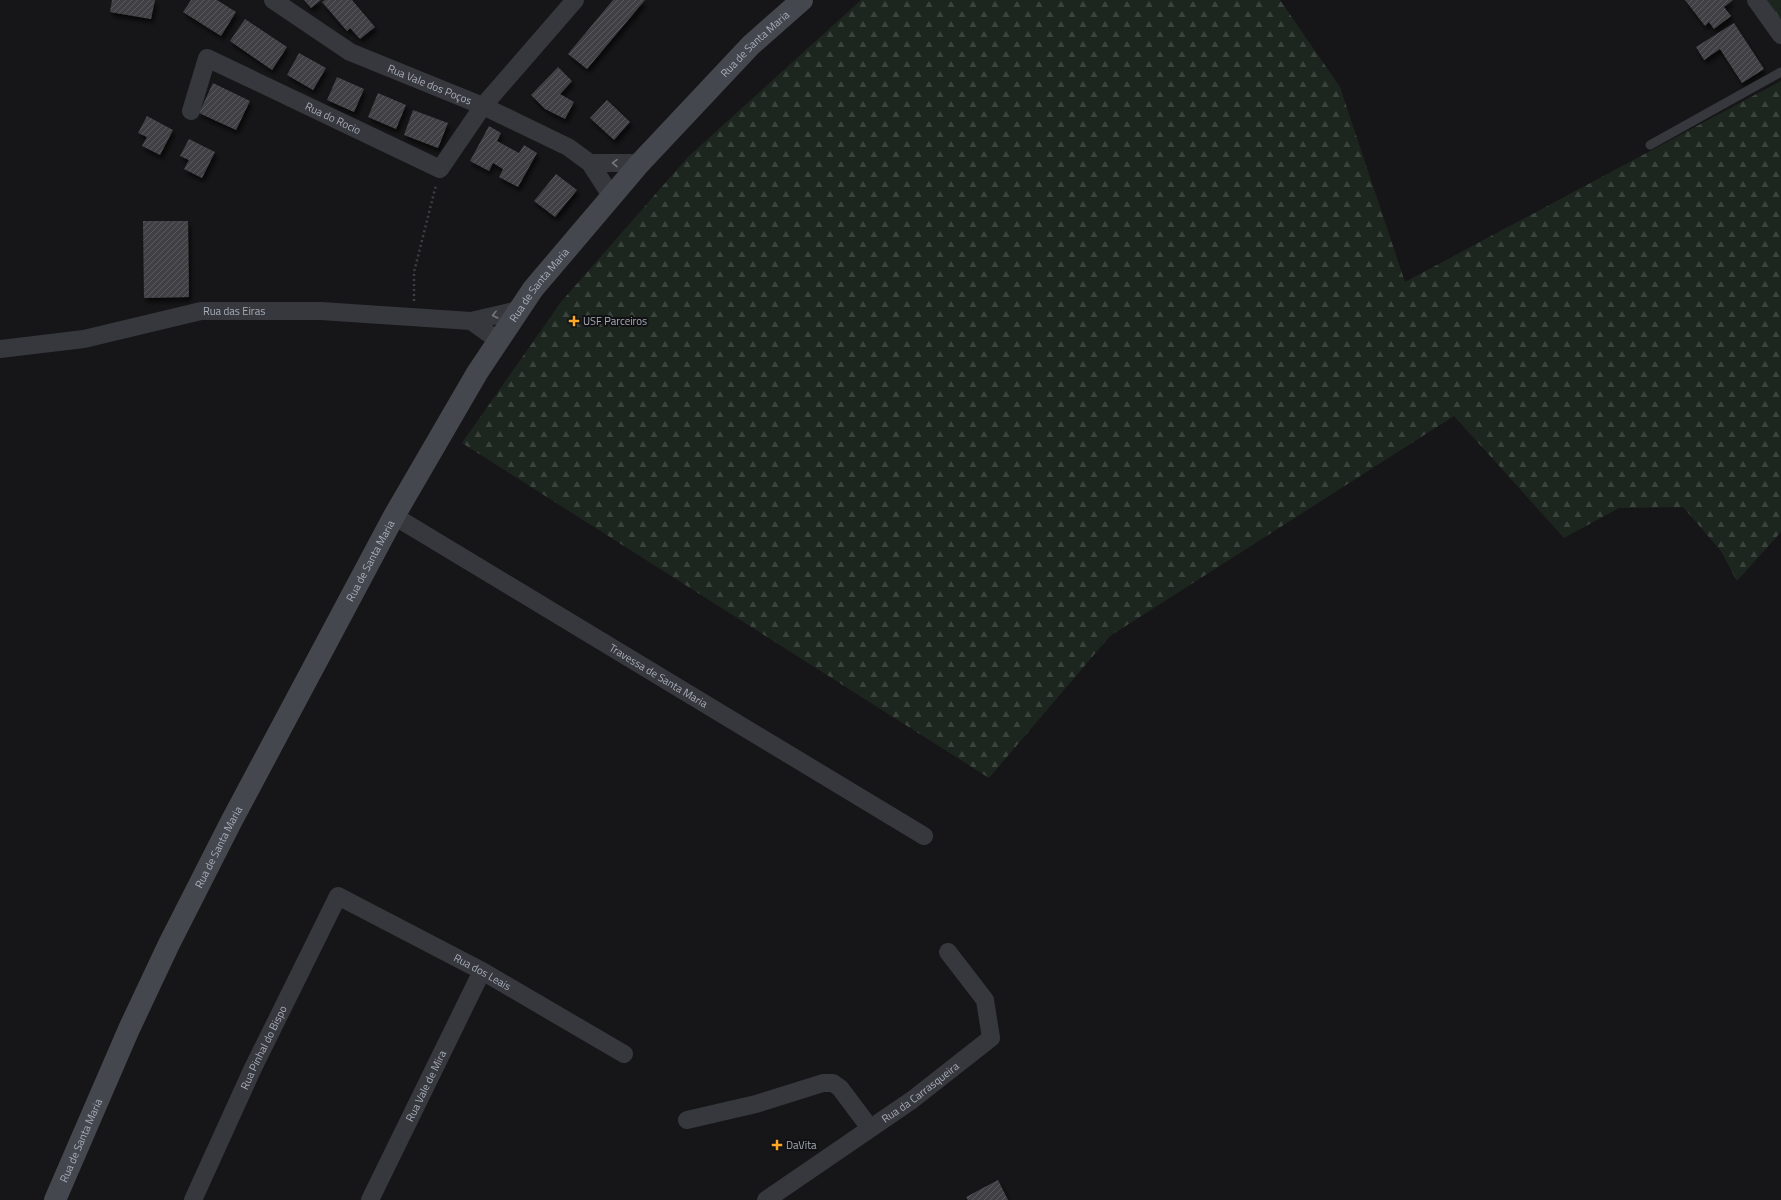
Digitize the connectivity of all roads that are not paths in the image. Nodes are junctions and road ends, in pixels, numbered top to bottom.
1 (273, 0) edge
2 (575, 0) edge
3 (802, 0) edge
4 (1756, 0) edge
5 (1781, 35) edge
6 (1781, 72) edge
7 (483, 106) junction
8 (191, 111) dead end
9 (1650, 145) dead end
10 (590, 163) junction
11 (640, 163) junction
12 (612, 197) junction
13 (519, 310) junction
14 (471, 321) junction
15 (499, 341) junction
16 (0, 349) edge
17 (394, 516) junction
18 (924, 836) dead end
19 (338, 896) joint
20 (948, 952) dead end
21 (482, 971) junction
22 (624, 1054) dead end
23 (687, 1120) dead end
24 (870, 1128) junction
25 (55, 1200) edge
26 (193, 1200) edge
27 (370, 1200) edge
28 (766, 1200) edge

1 - 7 street, Rua Vale dos Poços
2 - 7 street
3 - 11 street, Rua de Santa Maria
4 - 5 street
6 - 9 lane
7 - 8 street, Rua do Rocio
7 - 10 street, Rua Vale dos Poços
11 -> 10 street
10 - 12 street, Rua Vale dos Poços
11 - 12 street, Rua de Santa Maria
12 - 13 street, Rua de Santa Maria
13 -> 14 street, Rua das Eiras
13 - 15 street, Rua de Santa Maria
14 - 15 street
14 - 16 street, Rua das Eiras
15 - 17 street, Rua de Santa Maria
17 - 18 street, Travessa de Santa Maria
17 - 25 street, Rua de Santa Maria
19 - 21 street, Rua dos Leais
19 - 26 street, Rua Pinhal do Bispo
20 - 24 street, Rua da Carrasqueira
21 - 22 street, Rua dos Leais
21 - 27 street, Rua Vale de Mira
23 - 24 street
24 - 28 street, Rua da Carrasqueira

